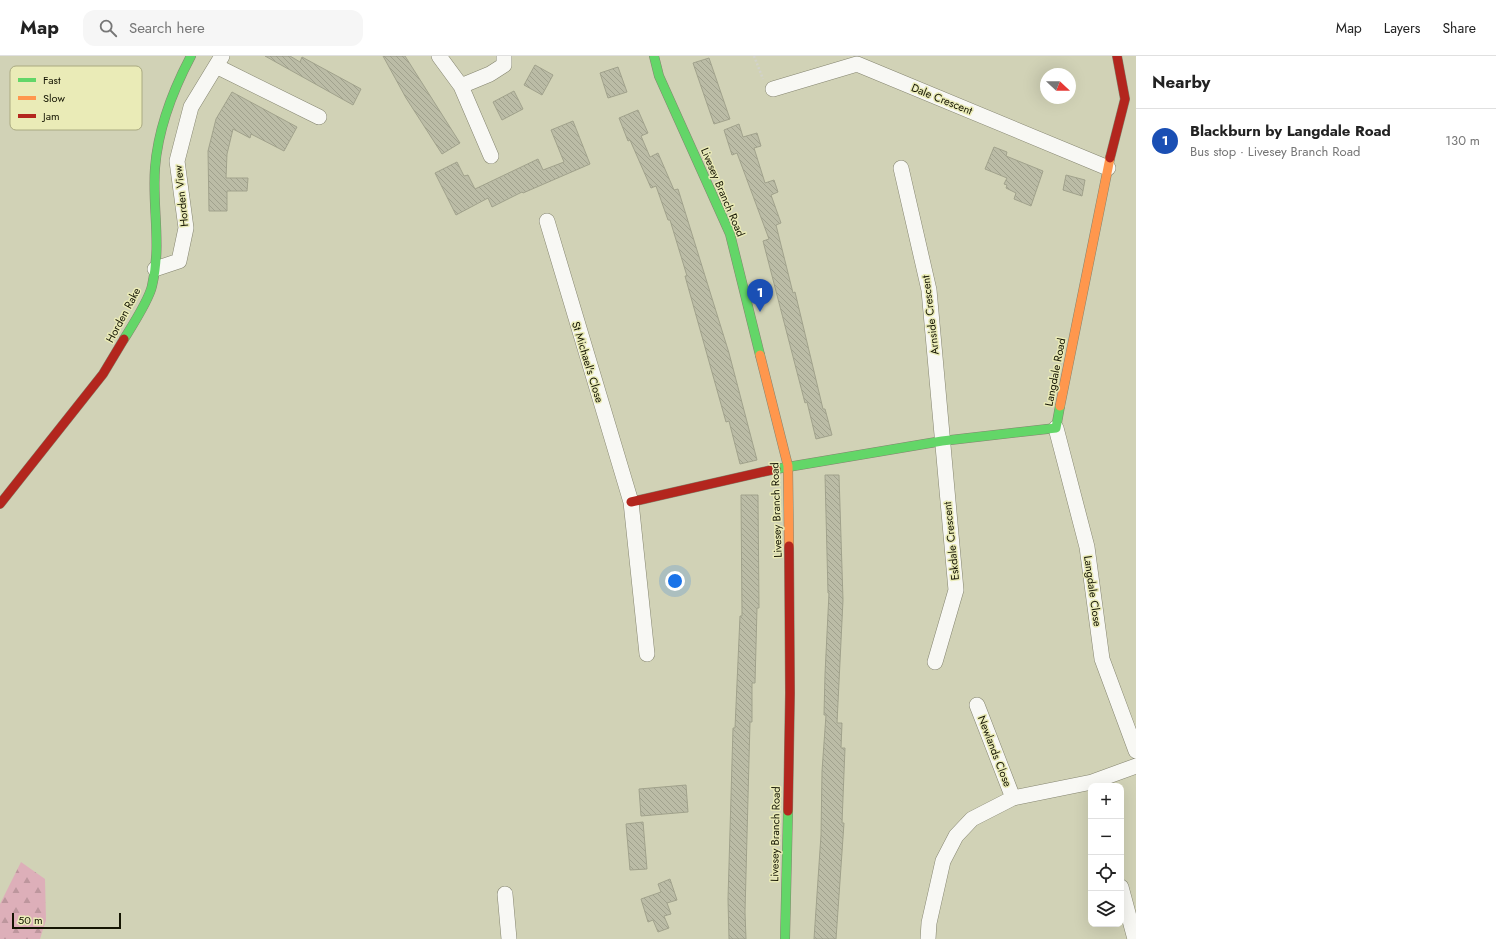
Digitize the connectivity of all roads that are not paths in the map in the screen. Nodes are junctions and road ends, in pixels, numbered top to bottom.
1 (191, 56) edge
2 (439, 56) edge
3 (504, 56) edge
4 (654, 56) edge
5 (1117, 56) edge
6 (219, 61) edge
7 (461, 86) junction
8 (773, 89) road end
9 (319, 117) dead end
10 (491, 156) dead end
11 (901, 168) dead end
12 (1108, 168) junction
13 (547, 221) dead end
14 (155, 269) junction
15 (1056, 428) junction
16 (942, 441) junction
17 (788, 466) junction
18 (631, 502) junction
19 (0, 504) edge
20 (647, 654) dead end
21 (935, 662) dead end
22 (977, 705) dead end
23 (1136, 751) edge
24 (1136, 766) edge
25 (1095, 783) edge
26 (1088, 785) edge
27 (1013, 798) junction
28 (1122, 891) edge
29 (505, 894) dead end
30 (509, 939) edge
31 (785, 939) edge
32 (928, 939) edge
33 (1135, 939) edge

1 - 14 street, Horden Rake
2 - 7 street
3 - 7 street
4 - 17 street, Livesey Branch Road
5 - 12 street, Langdale Road
6 - 9 street, Horden View
6 - 14 street, Horden View
7 - 10 street
8 - 12 street, Dale Crescent
11 - 16 street, Arnside Crescent
12 - 15 street, Langdale Road
13 - 18 street, St Michael's Close
14 - 19 street, Horden Rake
15 - 16 street
15 - 23 street, Langdale Close
16 - 17 street
16 - 21 street, Eskdale Crescent
17 - 18 street
17 - 31 street, Livesey Branch Road
18 - 20 street, St Michael's Close
22 - 27 street, Newlands Close
24 - 25 street
26 - 27 street
27 - 32 street
28 - 33 street
29 - 30 street

